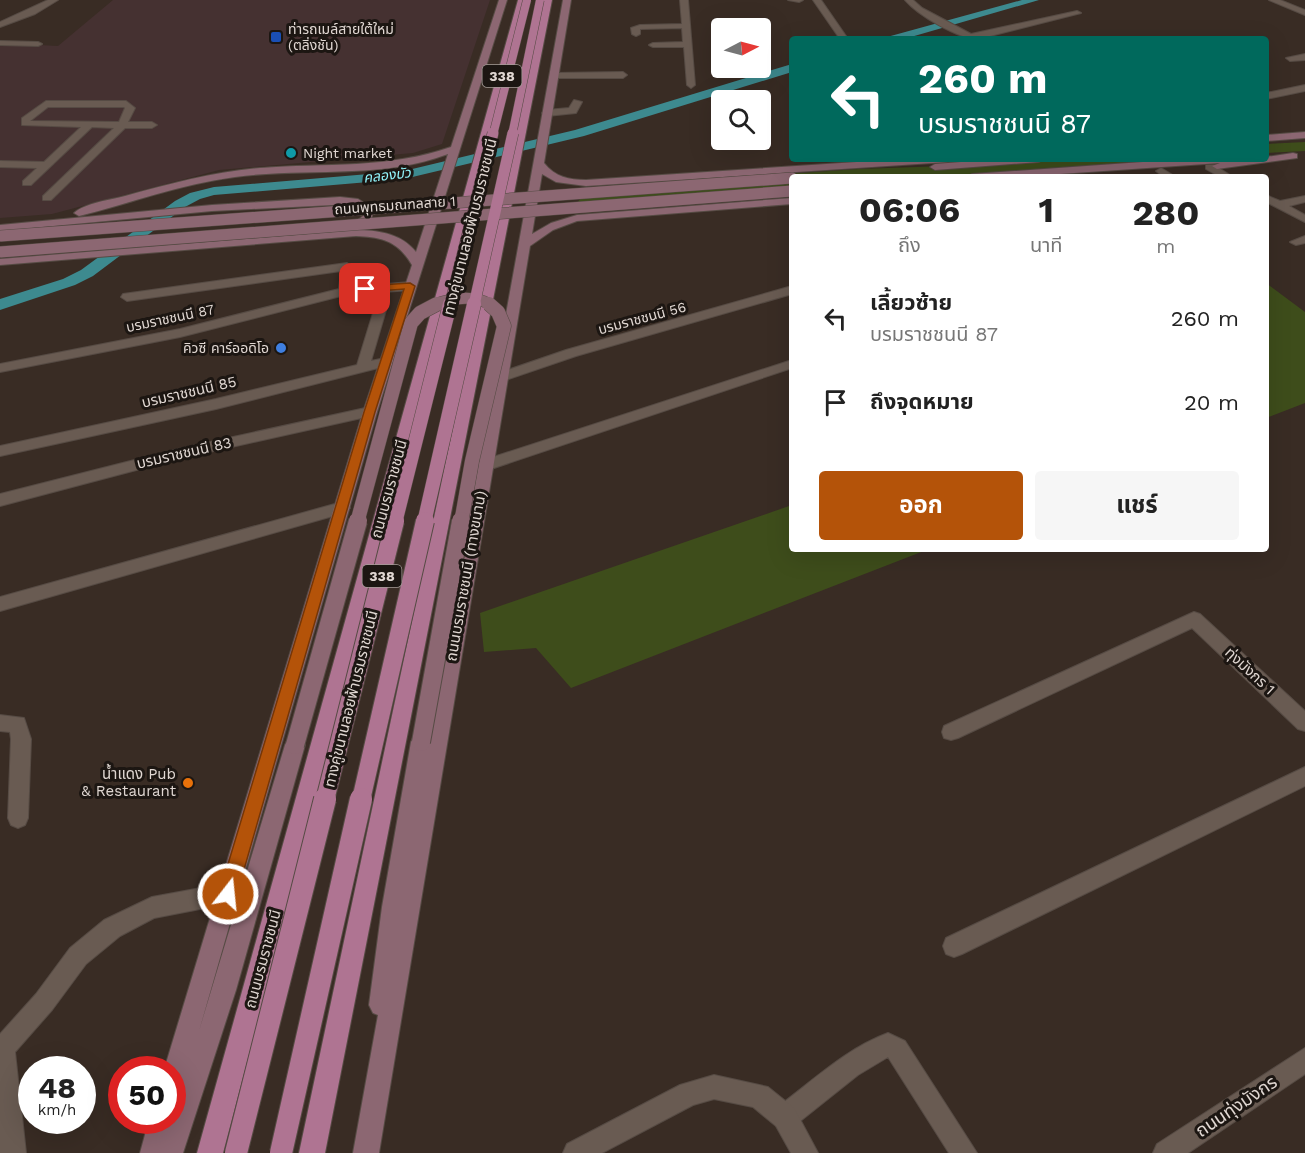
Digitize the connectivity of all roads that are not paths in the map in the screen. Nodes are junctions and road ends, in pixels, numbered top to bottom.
1 (54, 0) edge
2 (503, 0) edge
3 (567, 0) edge
4 (684, 0) edge
5 (792, 0) edge
6 (799, 0) edge
7 (817, 0) edge
8 (909, 0) edge
9 (1273, 0) edge
10 (533, 3) edge
11 (1077, 12) dead end
12 (1305, 13) edge
13 (0, 25) edge
14 (686, 26) junction
15 (636, 33) dead end
16 (842, 36) edge
17 (968, 36) edge
18 (980, 36) edge
19 (0, 43) edge
20 (38, 44) dead end
21 (687, 44) junction
22 (653, 45) dead end
23 (1305, 57) edge
24 (1290, 58) dead end
25 (622, 75) dead end
26 (554, 76) junction
27 (691, 86) dead end
28 (1305, 88) edge
29 (1269, 95) edge
30 (577, 102) dead end
31 (547, 113) junction
32 (90, 124) junction
33 (122, 125) junction
34 (152, 125) dead end
35 (1305, 135) edge
36 (1269, 138) edge
37 (456, 148) junction
38 (1305, 155) edge
39 (1293, 156) junction
40 (1269, 157) edge
41 (1269, 159) edge
42 (904, 162) edge
43 (1006, 162) edge
44 (1186, 162) edge
45 (1248, 162) edge
46 (0, 164) edge
47 (539, 164) junction
48 (46, 165) junction
49 (1210, 167) junction
50 (842, 174) edge
51 (1017, 174) edge
52 (1166, 174) edge
53 (1223, 174) edge
54 (789, 178) edge
55 (610, 182) junction
56 (27, 183) dead end
57 (789, 190) edge
58 (47, 198) dead end
59 (1305, 199) edge
60 (1269, 200) edge
61 (789, 201) edge
62 (1279, 205) junction
63 (615, 215) junction
64 (1305, 219) edge
65 (47, 223) junction
66 (0, 228) edge
67 (326, 235) junction
68 (0, 236) edge
69 (524, 245) junction
70 (0, 252) edge
71 (0, 262) edge
72 (417, 264) junction
73 (410, 286) junction
74 (345, 291) junction
75 (789, 291) edge
76 (127, 297) dead end
77 (383, 300) dead end
78 (385, 362) junction
79 (789, 365) dead end
80 (363, 367) junction
81 (0, 368) edge
82 (501, 377) junction
83 (370, 412) junction
84 (0, 451) edge
85 (486, 465) junction
86 (0, 500) edge
87 (342, 508) junction
88 (0, 604) edge
89 (0, 723) edge
90 (1305, 723) edge
91 (951, 732) dead end
92 (1305, 776) edge
93 (18, 818) dead end
94 (228, 894) junction
95 (954, 946) dead end
96 (2, 1050) edge
97 (180, 1056) edge
98 (1305, 1060) edge
99 (785, 1117) junction
100 (158, 1134) edge
101 (13, 1153) edge
102 (153, 1153) edge
103 (170, 1153) edge
104 (210, 1153) edge
105 (237, 1153) edge
106 (281, 1153) edge
107 (312, 1153) edge
108 (364, 1153) edge
109 (576, 1153) edge
110 (805, 1153) edge
111 (964, 1153) edge
112 (1166, 1153) edge

1 - 13 street
2 - 37 main road, 338
3 - 26 main road, ถนนบรมราชชนนี (ทางขนาน)
4 - 14 street
5 - 6 street
7 - 16 street
8 - 17 street
9 - 12 street
10 - 104 main road, ถนนบรมราชชนนี / 338
10 - 105 main road, ทางคู่ขนานลอยฟ้าบรมราชชนนี / 338, bridge
10 - 106 main road, ทางคู่ขนานลอยฟ้าบรมราชชนนี / 338, bridge
10 - 107 main road, 338
11 - 18 street
14 - 15 street
14 - 21 street
19 - 20 street
21 - 22 street
21 - 27 street
23 - 24 street
25 - 26 street
26 - 31 main road, ถนนบรมราชชนนี (ทางขนาน)
28 - 29 street
30 - 31 street
31 - 47 main road, ถนนบรมราชชนนี (ทางขนาน)
32 - 33 street
32 - 33 street
32 - 48 street
33 - 34 street
33 - 58 street
35 - 36 main road
37 - 65 main road
37 - 72 main road, 338
38 - 39 main road
39 - 40 main road
39 - 41 main road
42 - 55 main road
43 - 50 main road
44 - 51 main road
45 - 49 main road
46 - 48 street
47 - 55 main road
47 - 69 main road, ถนนบรมราชชนนี (ทางขนาน)
48 - 56 street
49 - 52 main road
49 - 53 street
54 - 68 main road, ถนนพุทธมณฑลสาย 1, bridge
55 - 63 main road
57 - 70 main road, ถนนพุทธมณฑลสาย 1, bridge
59 - 62 street
60 - 62 street
61 - 63 main road
62 - 64 street
63 - 69 main road
65 - 66 main road
65 - 67 main road
67 - 71 main road
67 - 72 main road
69 - 82 main road, ถนนบรมราชชนนี (ทางขนาน)
72 - 73 main road, 338
73 - 74 street, บรมราชชนนี 87
73 - 78 main road, 338
74 - 76 street, บรมราชชนนี 87
74 - 81 street, บรมราชชนนี 87
75 - 82 street, บรมราชชนนี 56
77 - 80 street
78 - 80 street, บรมราชชนนี 85
78 - 83 main road, 338
79 - 85 street
80 - 84 street, บรมราชชนนี 85
82 - 85 main road, ถนนบรมราชชนนี (ทางขนาน)
83 - 86 street, บรมราชชนนี 83
83 - 87 main road, 338
85 - 108 main road, ถนนบรมราชชนนี (ทางขนาน)
87 - 88 street
87 - 94 main road, 338
89 - 93 street
90 - 91 street, ทุ่งมังกร 1
92 - 95 street
94 - 96 street
94 - 97 main road, 338
96 - 101 street
98 - 112 street, ถนนทุ่งมังกร
99 - 109 street
99 - 110 street
99 - 111 street
100 - 102 main road
103 - 108 main road, bridge

